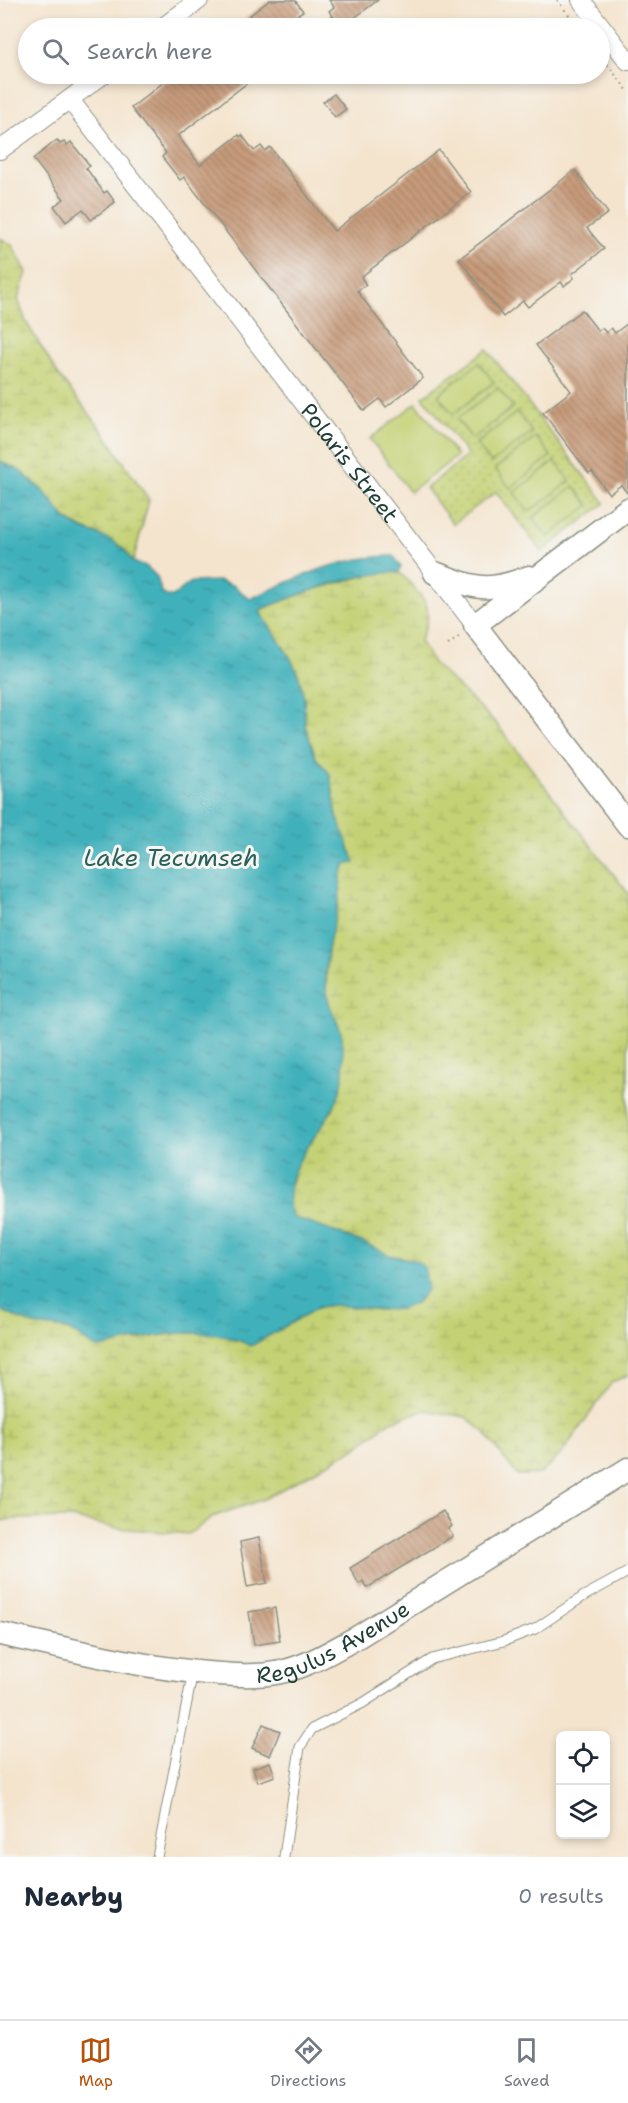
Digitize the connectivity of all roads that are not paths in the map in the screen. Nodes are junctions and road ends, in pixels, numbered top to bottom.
1 (200, 0) edge
2 (581, 0) edge
3 (176, 18) edge
4 (595, 18) edge
5 (610, 38) edge
6 (628, 61) edge
7 (91, 84) edge
8 (70, 100) junction
9 (0, 150) edge
10 (628, 509) edge
11 (548, 570) junction
12 (435, 573) junction
13 (476, 625) junction
14 (628, 825) edge
15 (628, 1469) edge
16 (628, 1572) edge
17 (0, 1634) edge
18 (193, 1671) junction
19 (156, 1857) edge
20 (284, 1857) edge

1 - 3 street
2 - 4 street
5 - 6 street
7 - 8 street
8 - 9 street
8 - 12 street, Polaris Street
10 - 11 street
11 - 12 street
11 - 13 street
12 - 13 street, Polaris Street
13 - 14 street, Polaris Street
15 - 18 street, Regulus Avenue
16 - 20 lane
17 - 18 street, Regulus Avenue
18 - 19 lane

